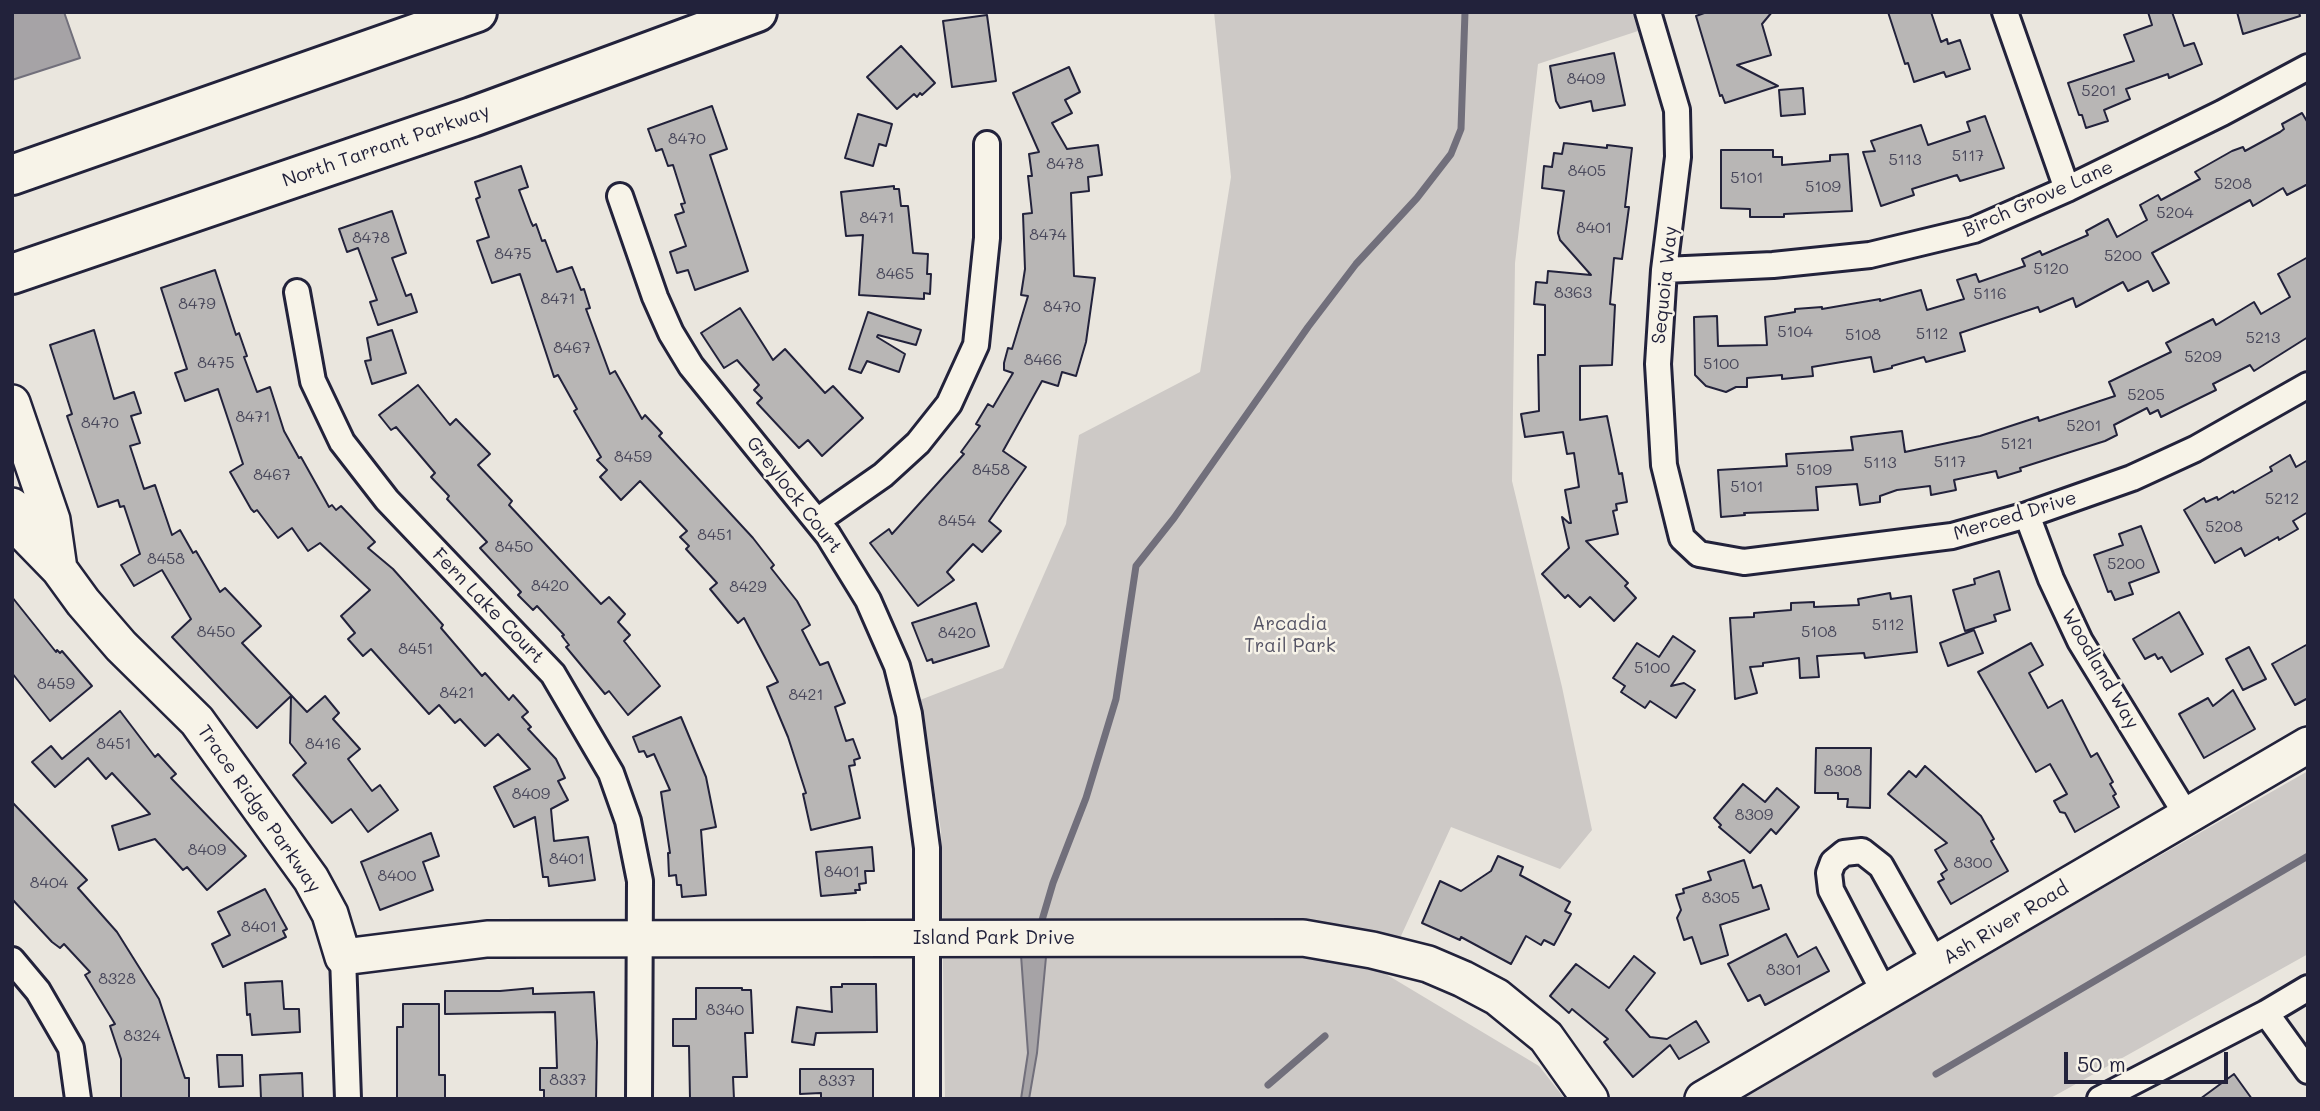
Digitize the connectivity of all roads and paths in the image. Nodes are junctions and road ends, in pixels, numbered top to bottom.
1 (477, 12) edge
2 (757, 12) edge
3 (1648, 12) edge
4 (2005, 12) edge
5 (2308, 67) edge
6 (987, 144) dead end
7 (12, 174) edge
8 (2067, 189) junction
9 (620, 196) dead end
10 (1664, 270) junction
11 (12, 274) edge
12 (297, 292) dead end
13 (2308, 385) edge
14 (12, 403) edge
15 (12, 506) edge
16 (2027, 515) junction
17 (817, 521) junction
18 (1699, 554) joint
19 (59, 569) junction
20 (2308, 746) edge
21 (2187, 816) junction
22 (640, 938) junction
23 (943, 939) junction
24 (343, 957) junction
25 (12, 960) edge
26 (1936, 964) junction
27 (2308, 988) edge
28 (1885, 994) junction
29 (2266, 1013) junction
30 (2308, 1071) edge
31 (78, 1099) edge
32 (348, 1099) edge
33 (639, 1099) edge
34 (927, 1099) edge
35 (1590, 1099) edge
36 (1703, 1099) edge
37 (2100, 1099) edge

1 - 7 main road
2 - 11 main road, North Tarrant Parkway
3 - 10 street, Sequoia Way
4 - 8 street
5 - 8 street, Birch Grove Lane
6 - 17 street
8 - 10 street, Birch Grove Lane
9 - 17 street, Greylock Court
10 - 18 street, Sequoia Way
12 - 22 street, Fern Lake Court
13 - 16 street, Merced Drive
14 - 19 street, Trace Ridge Parkway
15 - 19 street, Trace Ridge Parkway
16 - 18 street, Merced Drive
16 - 21 street, Woodland Way
17 - 23 street, Greylock Court
19 - 24 street, Trace Ridge Parkway
20 - 21 street, Ash River Road
21 - 26 street, Ash River Road
22 - 23 street, Island Park Drive
22 - 24 street, Island Park Drive
22 - 33 street, Fern Lake Court
23 - 34 street, Greylock Court
23 - 35 street, Island Park Drive
24 - 32 street, Trace Ridge Parkway
25 - 31 street
26 - 28 street, Ash River Road
26 - 28 street
27 - 29 street
28 - 36 street, Ash River Road
29 - 30 street
29 - 37 street

